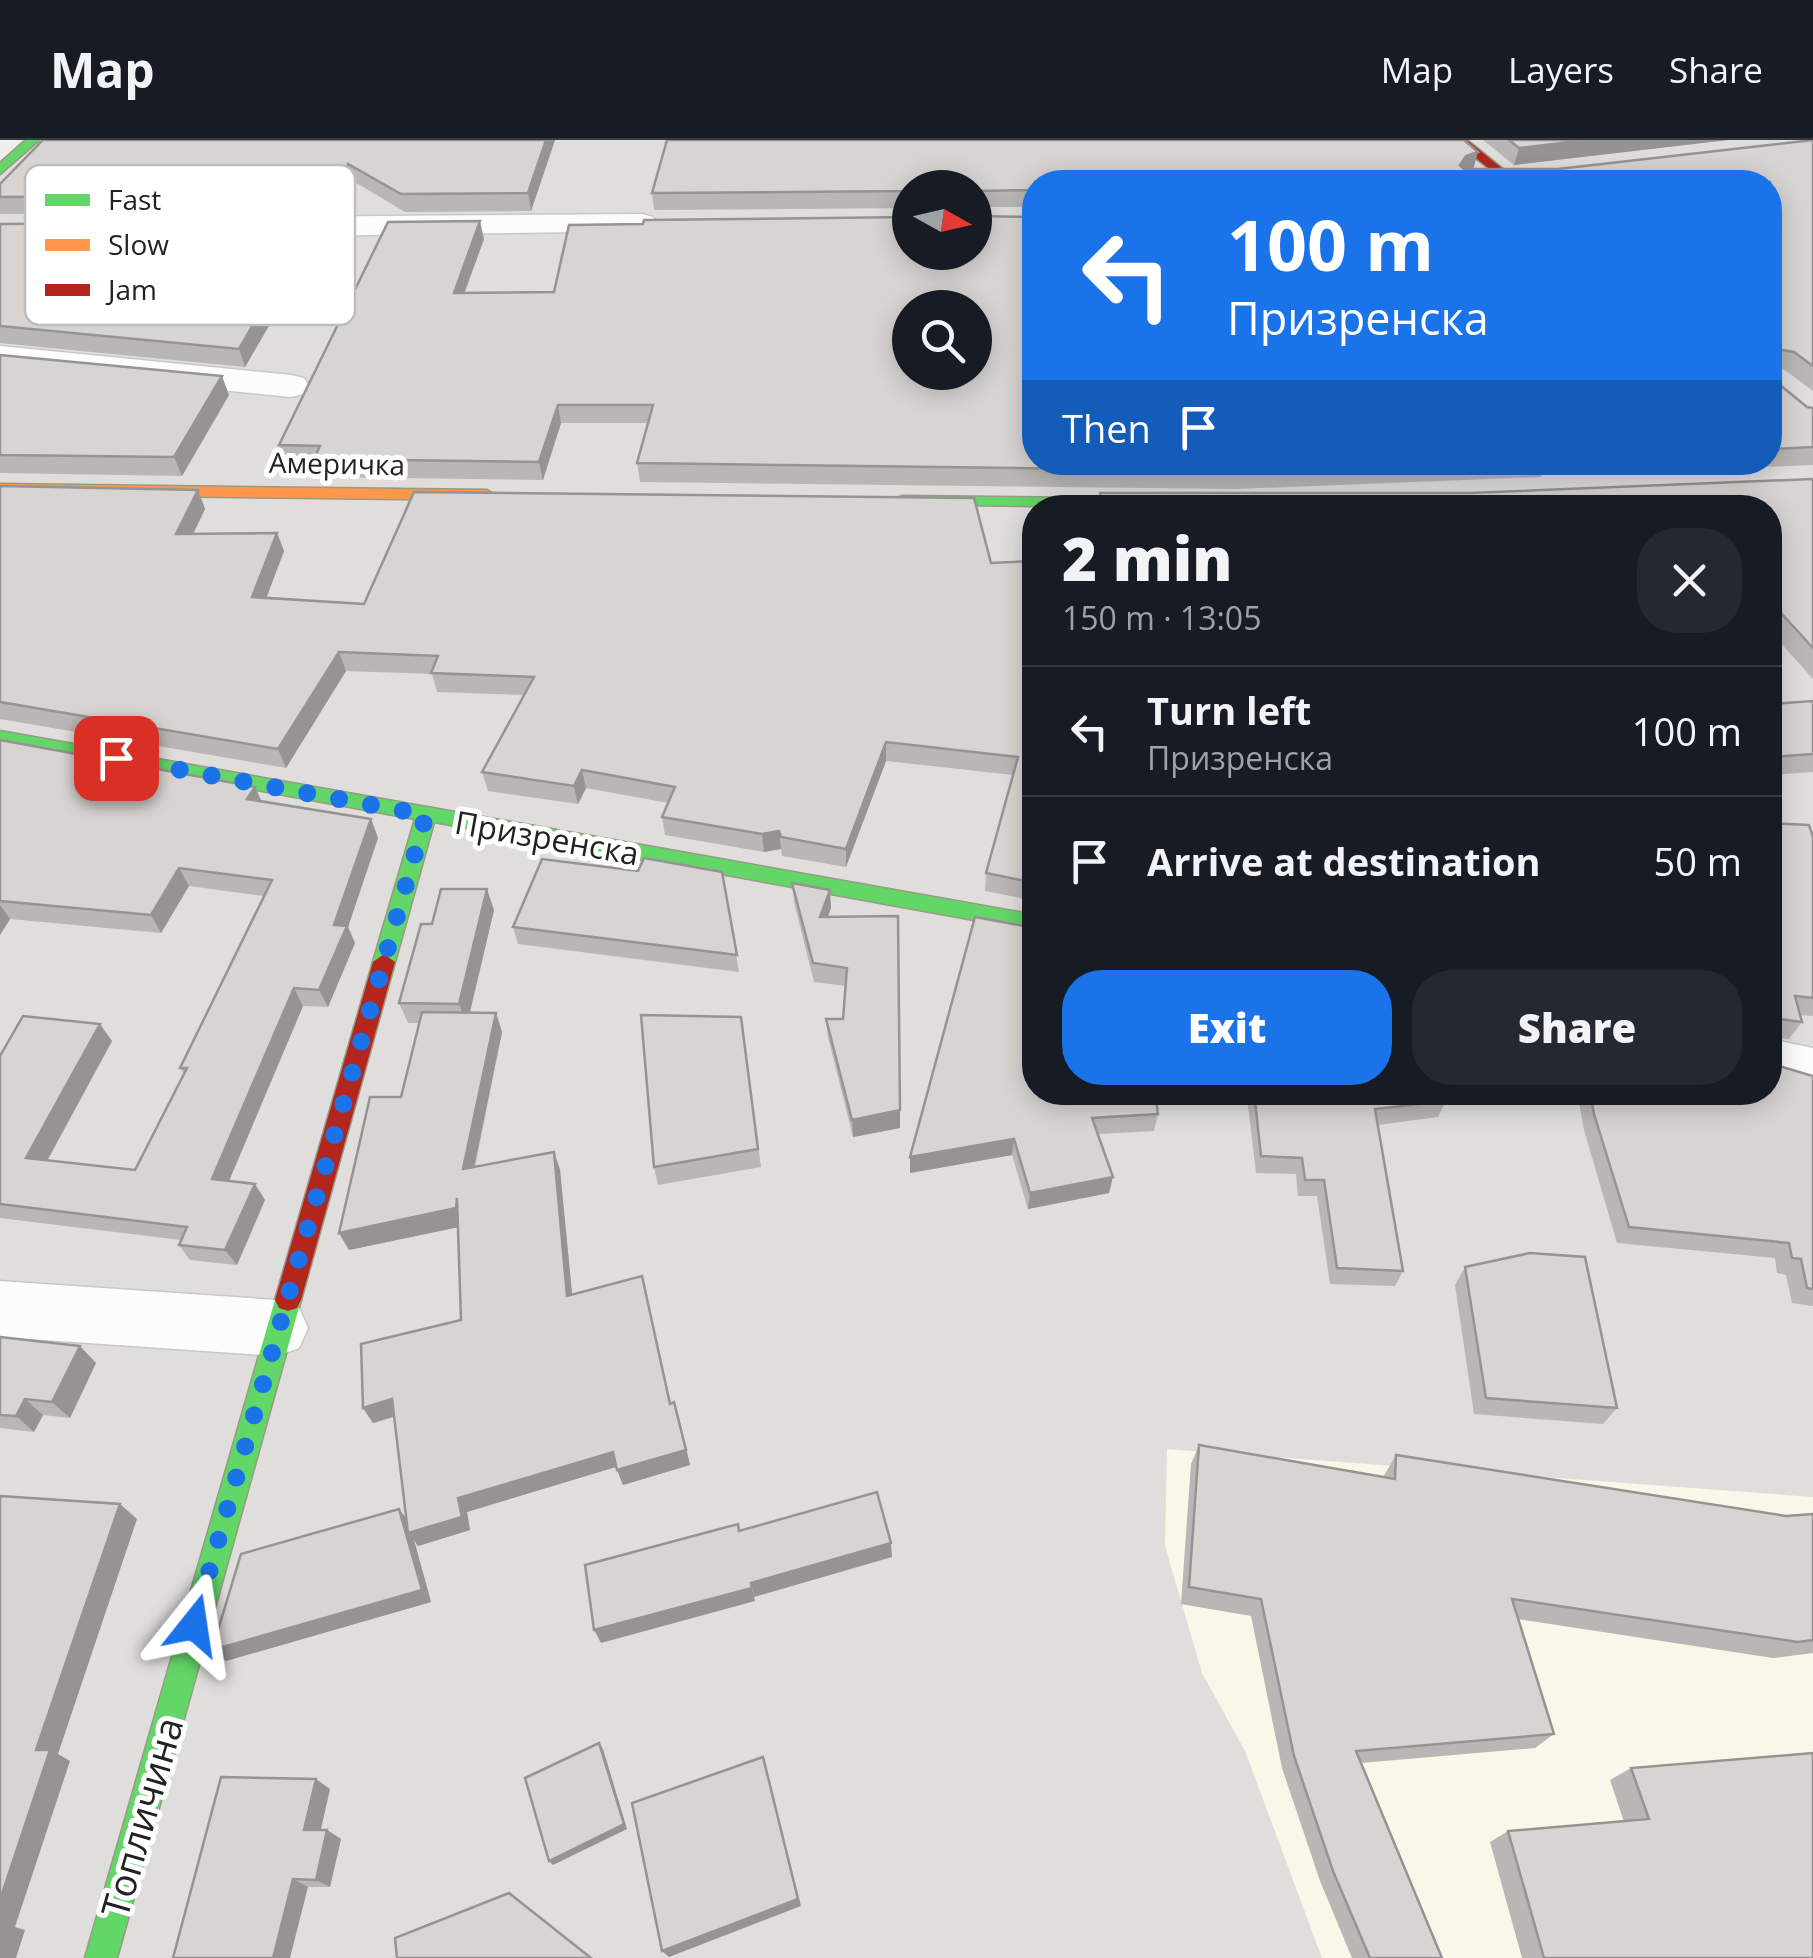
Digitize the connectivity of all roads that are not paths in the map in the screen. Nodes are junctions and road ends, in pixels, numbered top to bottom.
1 (33, 140) edge
2 (1459, 140) edge
3 (0, 170) edge
4 (1496, 170) edge
5 (678, 224) edge
6 (355, 226) edge
7 (0, 358) edge
8 (291, 386) dead end
9 (0, 489) edge
10 (518, 496) edge
11 (878, 500) edge
12 (1022, 502) edge
13 (0, 737) edge
14 (426, 815) junction
15 (1022, 920) edge
16 (1782, 1064) edge
17 (1813, 1070) edge
18 (0, 1309) edge
19 (277, 1328) junction
20 (102, 1958) edge

1 - 3 street
2 - 4 street
5 - 6 street
7 - 8 street
9 - 10 street, Америчка
11 - 12 street
13 - 14 street, Призренска
14 - 15 street, Призренска
14 - 19 street, Топличина
16 - 17 street
18 - 19 street
19 - 20 street, Топличина

